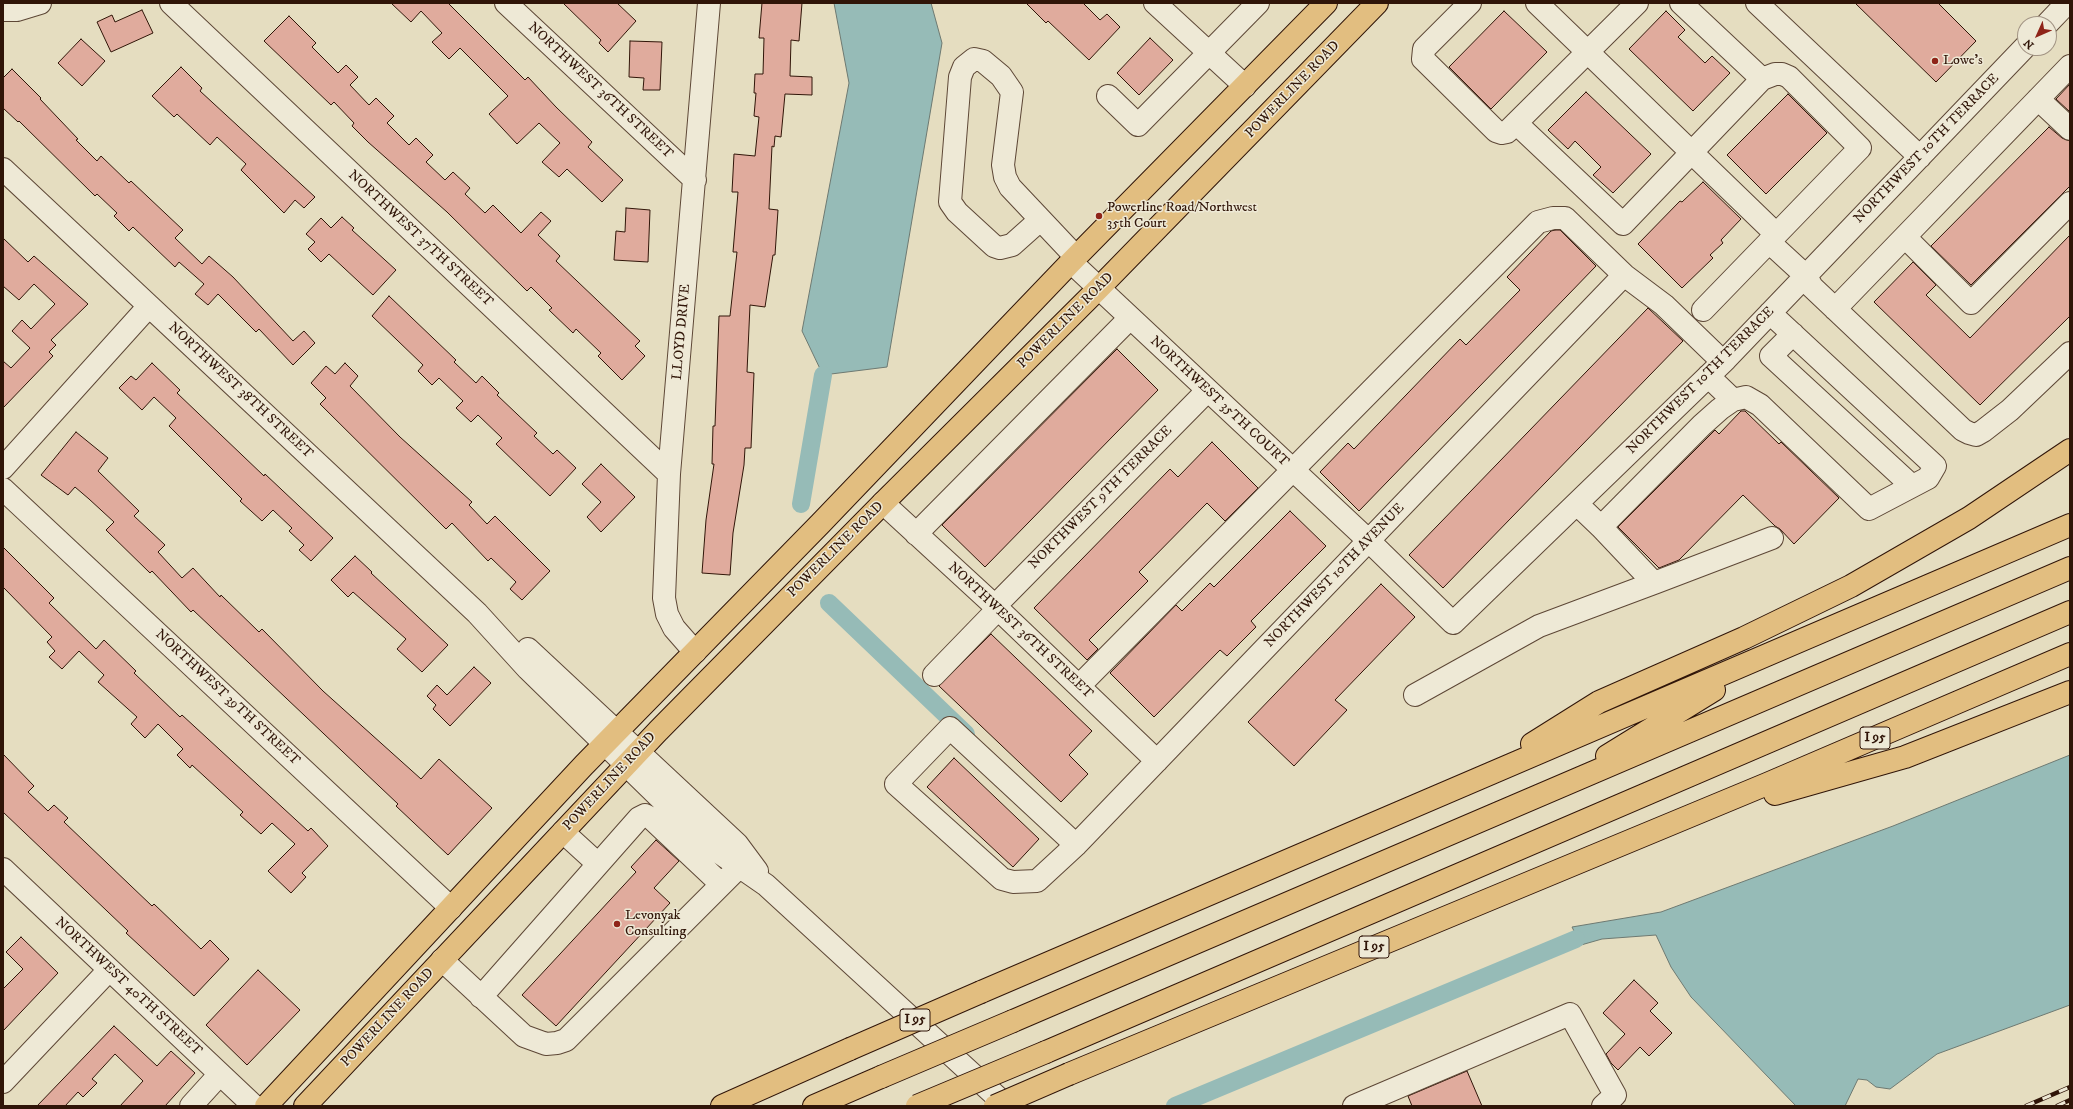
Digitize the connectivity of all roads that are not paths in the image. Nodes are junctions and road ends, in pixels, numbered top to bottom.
1 (40, 3) edge
2 (171, 3) edge
3 (506, 3) edge
4 (709, 3) edge
5 (1155, 3) edge
6 (1258, 3) edge
7 (1326, 3) edge
8 (1378, 3) edge
9 (1470, 3) edge
10 (1537, 3) edge
11 (1637, 3) edge
12 (1681, 3) edge
13 (1757, 3) edge
14 (2067, 3) edge
15 (3, 10) edge
16 (2055, 16) edge
17 (1588, 52) junction
18 (1209, 53) junction
19 (2017, 55) edge
20 (2070, 66) edge
21 (1762, 80) junction
22 (1245, 86) junction
23 (1108, 96) dead end
24 (2038, 99) junction
25 (1516, 123) junction
26 (2070, 130) edge
27 (1692, 152) junction
28 (1920, 156) junction
29 (3, 169) edge
30 (695, 180) junction
31 (2070, 203) edge
32 (1040, 220) junction
33 (1905, 237) junction
34 (1768, 243) junction
35 (1074, 259) junction
36 (1624, 275) junction
37 (1802, 280) junction
38 (1098, 289) junction
39 (149, 306) junction
40 (1835, 309) junction
41 (1703, 310) dead end
42 (1770, 313) junction
43 (1130, 318) junction
44 (1793, 334) junction
45 (2070, 353) edge
46 (1715, 369) junction
47 (1207, 391) junction
48 (1733, 400) junction
49 (2070, 450) edge
50 (3, 468) edge
51 (1292, 470) junction
52 (669, 474) junction
53 (1912, 486) junction
54 (3, 489) edge
55 (883, 503) junction
56 (1577, 504) junction
57 (2070, 526) edge
58 (1601, 527) junction
59 (916, 534) junction
60 (1772, 538) dead end
61 (1369, 541) junction
62 (2070, 568) edge
63 (1654, 583) junction
64 (997, 607) junction
65 (2070, 612) edge
66 (2070, 619) edge
67 (2032, 628) junction
68 (1779, 650) junction
69 (695, 652) junction
70 (2070, 654) edge
71 (934, 675) dead end
72 (1079, 686) junction
73 (2070, 692) edge
74 (1415, 695) dead end
75 (611, 737) junction
76 (633, 758) junction
77 (1157, 761) junction
78 (1470, 782) junction
79 (1544, 795) junction
80 (1679, 821) junction
81 (563, 832) junction
82 (1076, 845) junction
83 (598, 864) junction
84 (740, 866) junction
85 (3, 869) edge
86 (721, 884) junction
87 (766, 885) junction
88 (451, 908) junction
89 (442, 960) junction
90 (109, 970) junction
91 (481, 996) junction
92 (325, 1043) junction
93 (220, 1074) junction
94 (3, 1082) edge
95 (191, 1106) edge
96 (254, 1106) edge
97 (266, 1106) edge
98 (305, 1106) edge
99 (722, 1106) edge
100 (814, 1106) edge
101 (917, 1106) edge
102 (995, 1106) edge
103 (1007, 1106) edge
104 (1354, 1106) edge
105 (1603, 1106) edge

1 - 15 street
2 - 52 street, NORTHWEST 37TH STREET
3 - 30 street, NORTHWEST 36TH STREET
4 - 30 street, LLOYD DRIVE
5 - 18 street
6 - 18 street
7 - 22 main road, POWERLINE ROAD
8 - 38 main road, POWERLINE ROAD
9 - 25 street
10 - 17 street
11 - 17 street
12 - 21 street
13 - 28 street
14 - 16 street
17 - 25 street
17 - 27 street
18 - 22 street
18 - 23 street
19 - 28 street, NORTHWEST 10TH TERRACE
20 - 24 street
21 - 27 street
21 - 34 street
22 - 35 main road, POWERLINE ROAD
24 - 26 street
24 - 33 street
25 - 27 street
27 - 34 street
28 - 37 street, NORTHWEST 10TH TERRACE
29 - 39 street, NORTHWEST 38TH STREET
30 - 52 street, LLOYD DRIVE
31 - 33 street
32 - 32 street, NORTHWEST 35TH COURT
32 - 35 street, NORTHWEST 35TH COURT
33 - 40 street
34 - 37 street
34 - 41 street
35 - 38 street, NORTHWEST 35TH COURT
35 - 69 main road, POWERLINE ROAD
36 - 46 street
36 - 51 street
36 - 61 street, NORTHWEST 10TH AVENUE
37 - 40 street
37 - 42 street, NORTHWEST 10TH TERRACE
38 - 43 street, NORTHWEST 35TH COURT
38 - 55 main road, POWERLINE ROAD
39 - 50 street
39 - 75 street, NORTHWEST 38TH STREET
40 - 45 street
42 - 44 street
42 - 46 street, NORTHWEST 10TH TERRACE
43 - 47 street, NORTHWEST 35TH COURT
43 - 59 street
44 - 53 street
44 - 53 street
46 - 48 street
46 - 56 street, NORTHWEST 10TH TERRACE
47 - 51 street, NORTHWEST 35TH COURT
47 - 64 street, NORTHWEST 9TH TERRACE
48 - 53 street
48 - 58 street
49 - 78 main road
51 - 61 street, NORTHWEST 35TH COURT
51 - 72 street
52 - 69 street, LLOYD DRIVE
54 - 88 street, NORTHWEST 39TH STREET
55 - 59 street, NORTHWEST 36TH STREET
55 - 76 main road, POWERLINE ROAD
56 - 58 street
56 - 61 street, NORTHWEST 10TH TERRACE
57 - 68 main road, I 95
58 - 63 street
59 - 64 street, NORTHWEST 36TH STREET
60 - 63 street
61 - 77 street, NORTHWEST 10TH AVENUE
62 - 79 main road
63 - 74 street
64 - 71 street, NORTHWEST 9TH TERRACE
64 - 72 street, NORTHWEST 36TH STREET
65 - 67 main road
66 - 67 main road
67 - 101 main road, bridge
68 - 78 main road, I 95
68 - 79 main road
69 - 75 main road, POWERLINE ROAD
70 - 80 main road, I 95
72 - 77 street, NORTHWEST 36TH STREET
73 - 80 main road
75 - 76 street, NORTHWEST 38TH STREET
75 - 88 main road, POWERLINE ROAD
76 - 81 main road, POWERLINE ROAD
76 - 84 street, NORTHWEST 38TH STREET
76 - 87 street, NORTHWEST 38TH STREET
77 - 82 street, NORTHWEST 10TH AVENUE
78 - 99 main road, I 95, bridge
79 - 100 main road, bridge
80 - 102 main road, I 95, bridge
81 - 83 street
81 - 89 main road, POWERLINE ROAD
82 - 82 street, NORTHWEST 10TH AVENUE
83 - 86 street
83 - 91 street
84 - 86 street
84 - 87 street, NORTHWEST 38TH STREET
85 - 90 street, NORTHWEST 40TH STREET
86 - 91 street
87 - 103 street, NORTHWEST 38TH STREET
88 - 92 main road, POWERLINE ROAD
89 - 91 street
89 - 98 main road, POWERLINE ROAD
90 - 93 street, NORTHWEST 40TH STREET
90 - 94 street
92 - 97 main road, POWERLINE ROAD
92 - 98 main road
93 - 95 street
93 - 96 street, NORTHWEST 40TH STREET
104 - 105 street

